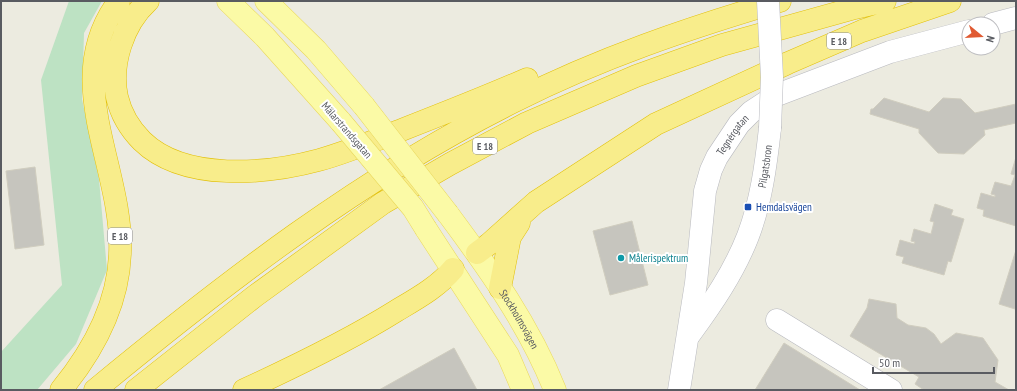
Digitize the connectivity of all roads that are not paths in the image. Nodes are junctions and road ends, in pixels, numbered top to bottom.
1 (119, 1) edge
2 (148, 1) edge
3 (228, 1) edge
4 (266, 1) edge
5 (768, 1) edge
6 (780, 1) edge
7 (885, 1) edge
8 (950, 1) edge
9 (1016, 18) edge
10 (1001, 22) edge
11 (961, 33) edge
12 (600, 62) junction
13 (528, 209) junction
14 (477, 253) junction
15 (452, 269) junction
16 (500, 288) junction
17 (777, 320) dead end
18 (688, 337) junction
19 (61, 390) edge
20 (95, 390) edge
21 (136, 390) edge
22 (244, 390) edge
23 (523, 390) edge
24 (555, 390) edge
25 (679, 390) edge
26 (891, 390) edge

1 - 19 highway, E 18
2 - 12 highway, E 18
3 - 15 main road, Mälarstrandsgatan, bridge
4 - 14 main road, bridge
5 - 18 street, Pilgatsbron, bridge
6 - 12 highway, E 18
7 - 21 highway, E 18
8 - 13 highway, E 18
9 - 10 street
11 - 18 street, Tegnérgatan
12 - 20 highway, E 18
13 - 14 highway, E 18
13 - 16 highway
14 - 15 main road, E 18
14 - 16 main road, Stockholmsvägen
15 - 22 highway, E 18
15 - 23 main road
16 - 24 main road, Stockholmsvägen
17 - 26 street
18 - 25 street, Tegnérgatan

